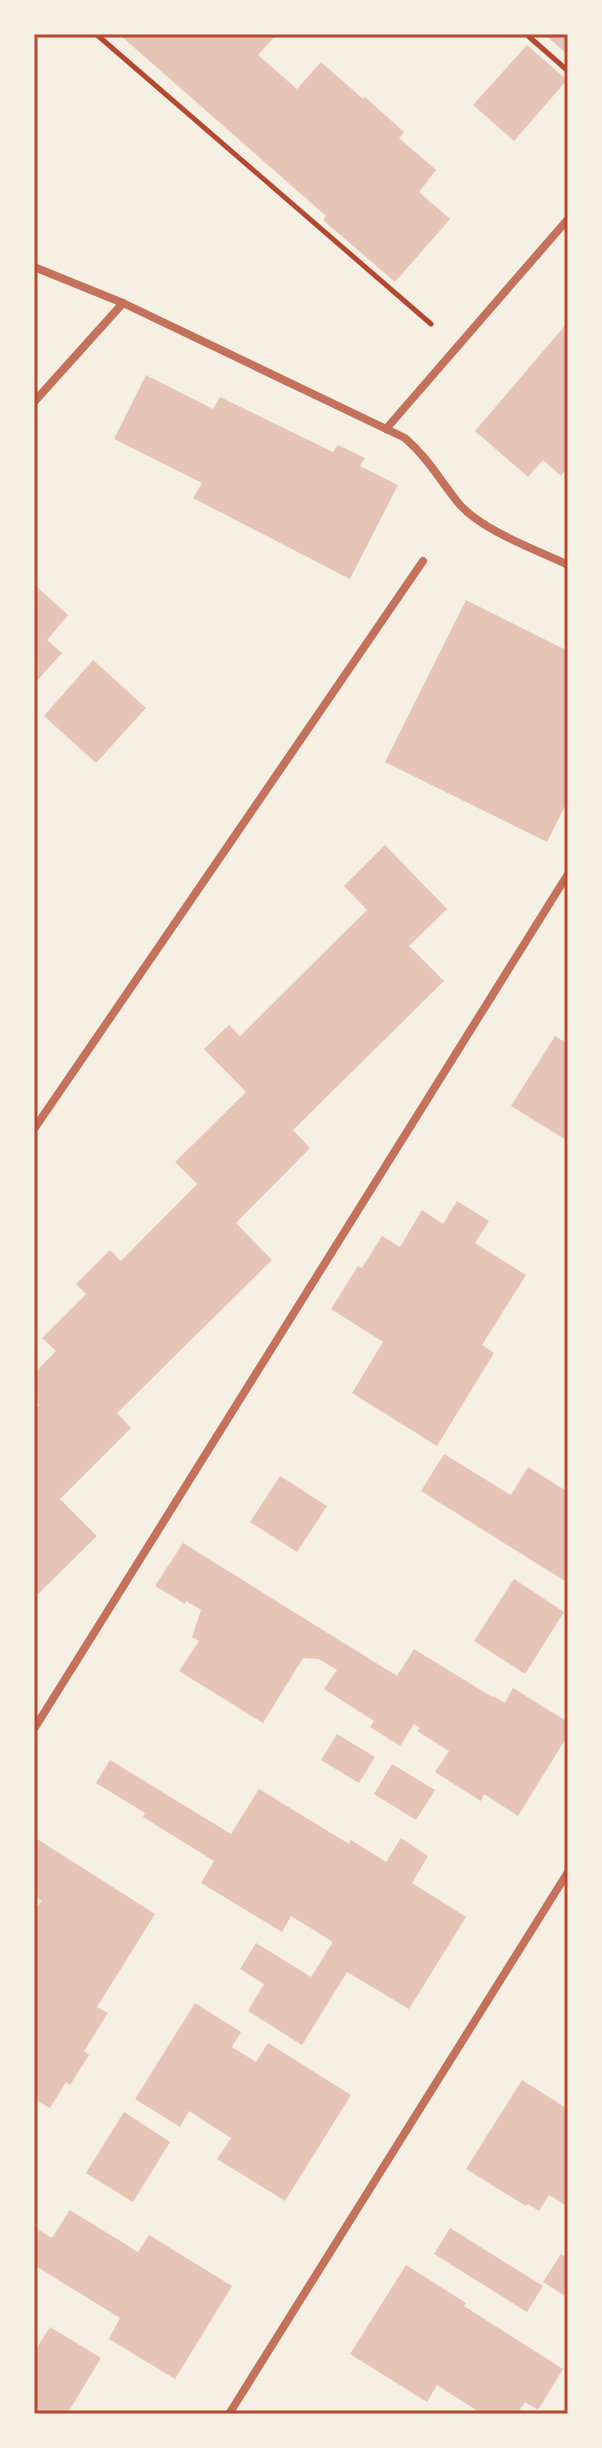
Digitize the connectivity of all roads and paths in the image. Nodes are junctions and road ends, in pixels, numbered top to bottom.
1 (96, 34) edge
2 (526, 34) edge
3 (568, 71) edge
4 (568, 219) edge
5 (34, 267) edge
6 (123, 303) junction
7 (457, 347) junction
8 (34, 402) edge
9 (386, 429) junction
10 (423, 561) dead end
11 (568, 565) edge
12 (568, 874) edge
13 (34, 1129) edge
14 (34, 1729) edge
15 (568, 1872) edge
16 (229, 2414) edge

1 - 7 path
2 - 3 path
4 - 7 street
5 - 6 street
6 - 8 street
6 - 9 street
7 - 9 street
9 - 11 street
10 - 13 street
12 - 14 street
15 - 16 street

